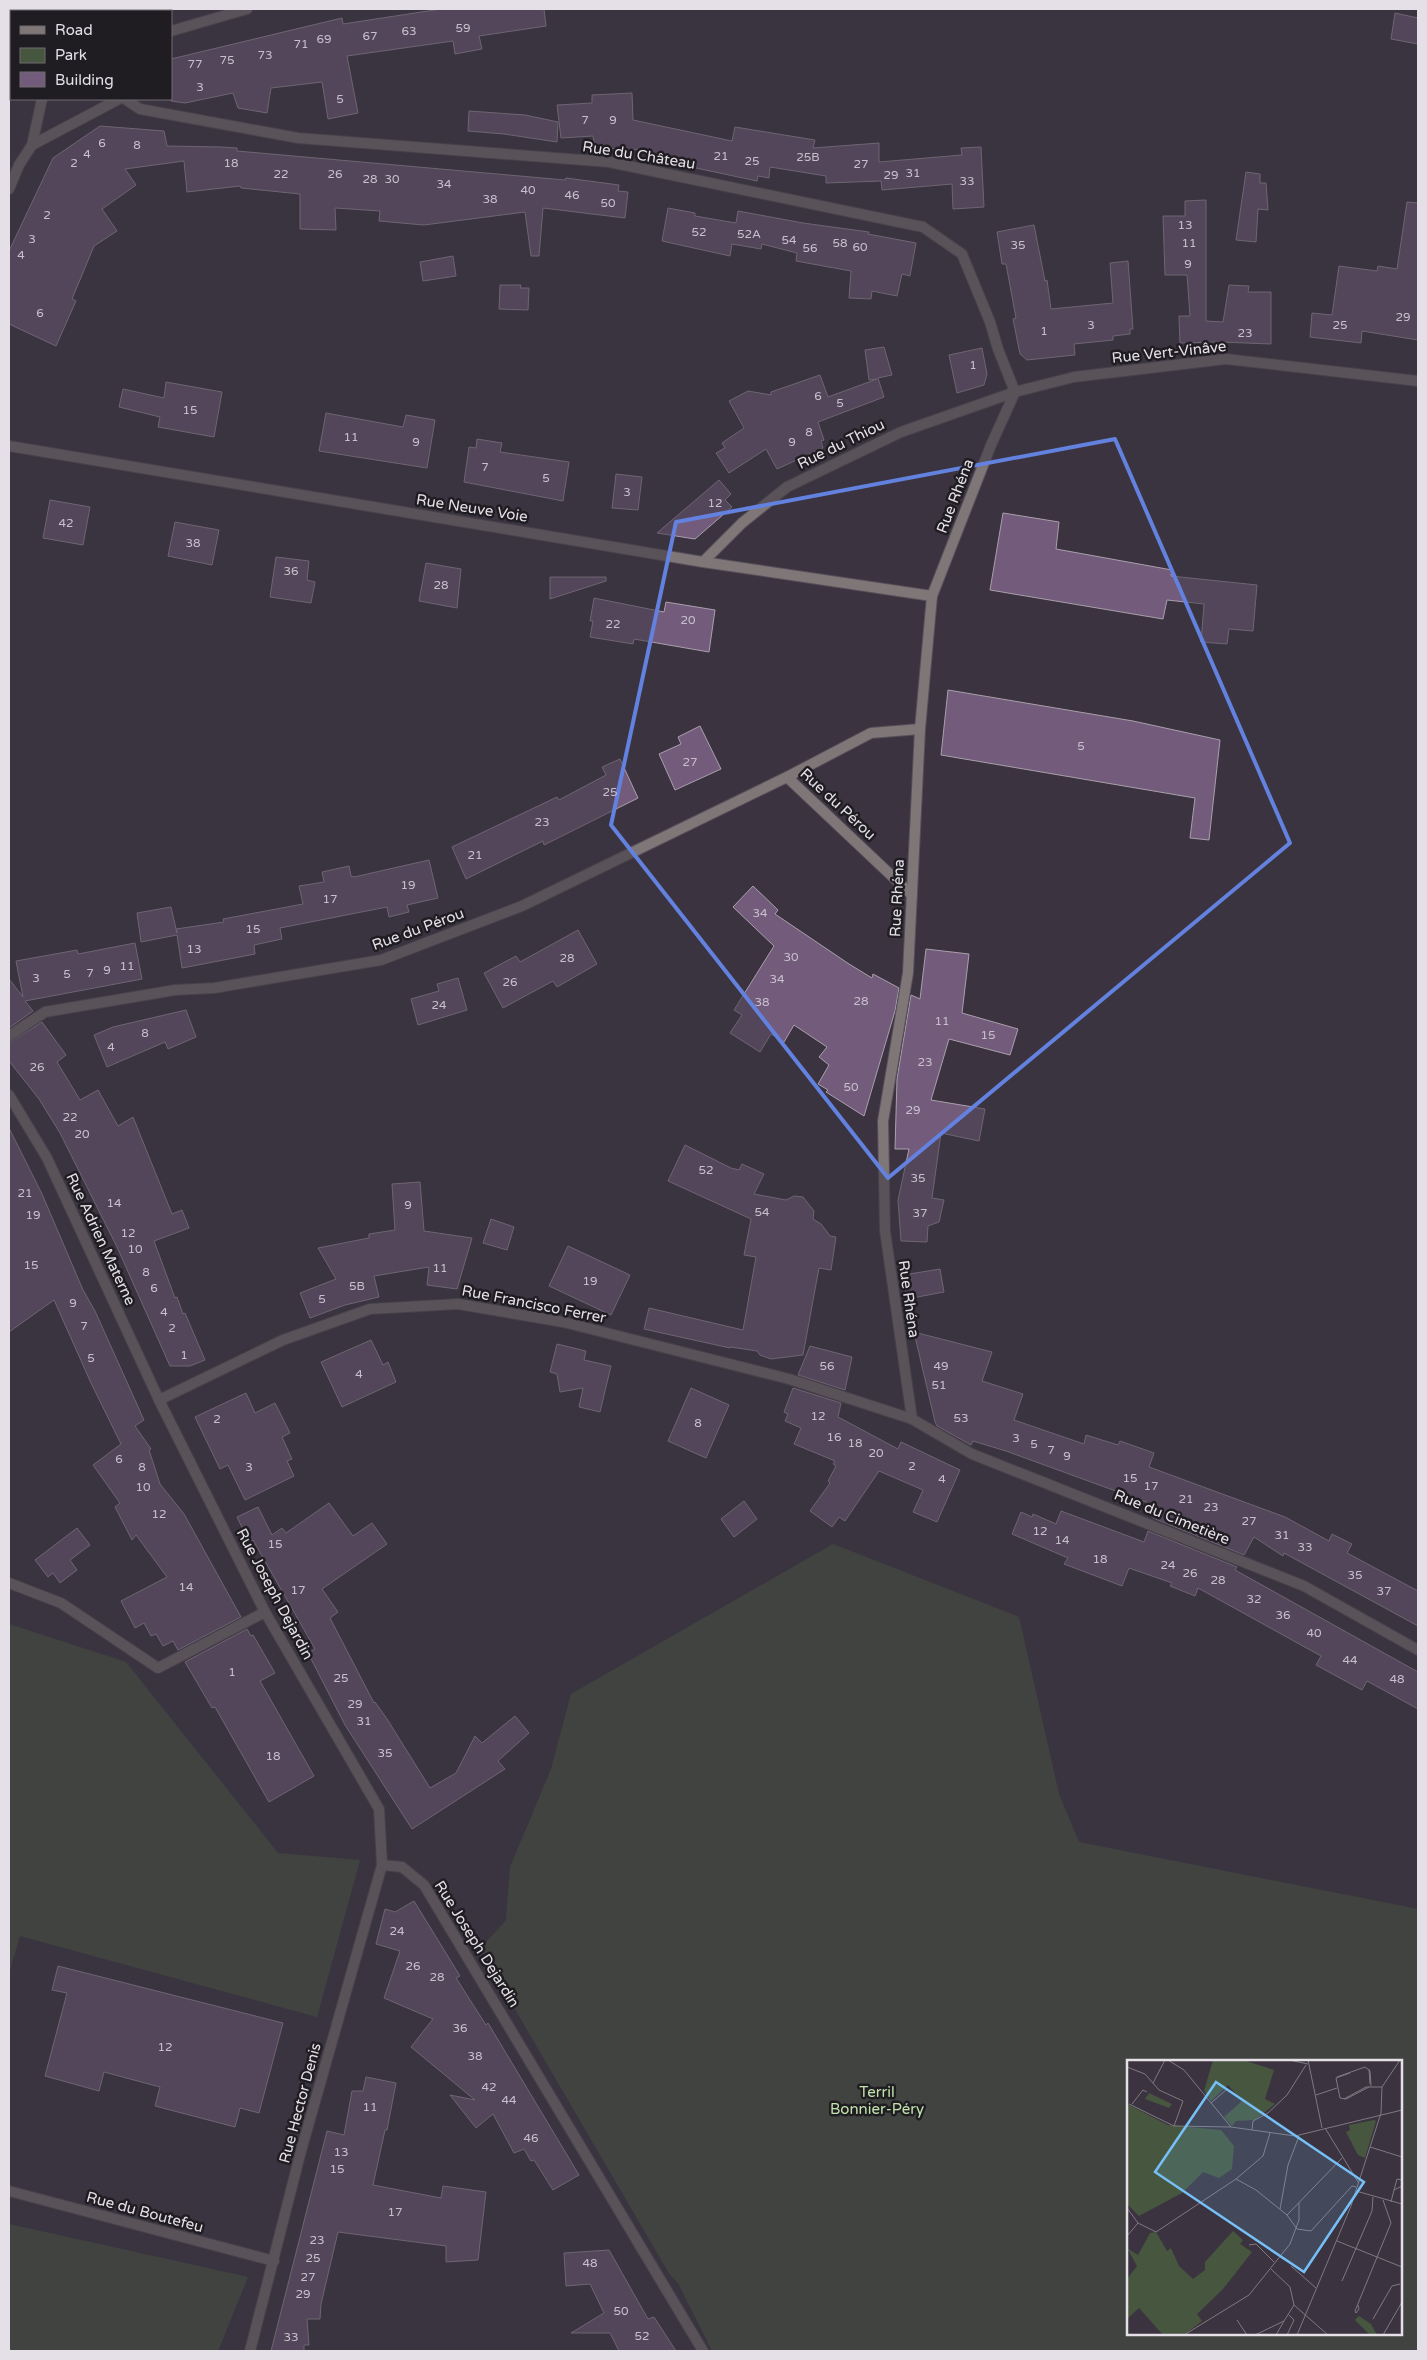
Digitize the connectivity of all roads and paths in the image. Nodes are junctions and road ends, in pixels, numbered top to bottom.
1 (247, 9) edge
2 (172, 30) edge
3 (42, 100) edge
4 (117, 100) edge
5 (127, 100) edge
6 (32, 145) junction
7 (9, 189) edge
8 (1418, 380) edge
9 (1014, 392) junction
10 (9, 446) edge
11 (703, 562) junction
12 (932, 596) junction
13 (920, 729) junction
14 (787, 777) junction
15 (912, 895) junction
16 (9, 1036) edge
17 (9, 1095) edge
18 (159, 1400) junction
19 (912, 1419) junction
20 (9, 1583) edge
21 (265, 1612) junction
22 (1418, 1650) edge
23 (382, 1865) junction
24 (9, 2191) edge
25 (274, 2261) junction
26 (250, 2351) edge
27 (703, 2351) edge

1 - 2 street
3 - 6 street
4 - 6 street
5 - 9 street, Rue du Château
6 - 7 street
8 - 9 street, Rue Vert-Vinâve
9 - 11 street, Rue du Thiou
9 - 12 street, Rue Rhéna
10 - 11 street, Rue Neuve Voie
11 - 12 street, Rue Neuve Voie
12 - 13 street, Rue Rhéna
13 - 14 street, Rue du Pérou
13 - 15 street, Rue Rhéna
14 - 15 street, Rue du Pérou
14 - 16 street, Rue du Pérou
15 - 19 street, Rue Rhéna
17 - 18 street, Rue Adrien Materne
18 - 19 street, Rue Francisco Ferrer
18 - 21 street, Rue Joseph Dejardin
19 - 22 street, Rue du Cimetière
20 - 21 street
21 - 23 street, Rue Joseph Dejardin
23 - 25 street, Rue Hector Denis
23 - 27 street, Rue Joseph Dejardin
24 - 25 street, Rue du Boutefeu
25 - 26 street, Rue Hector Denis

